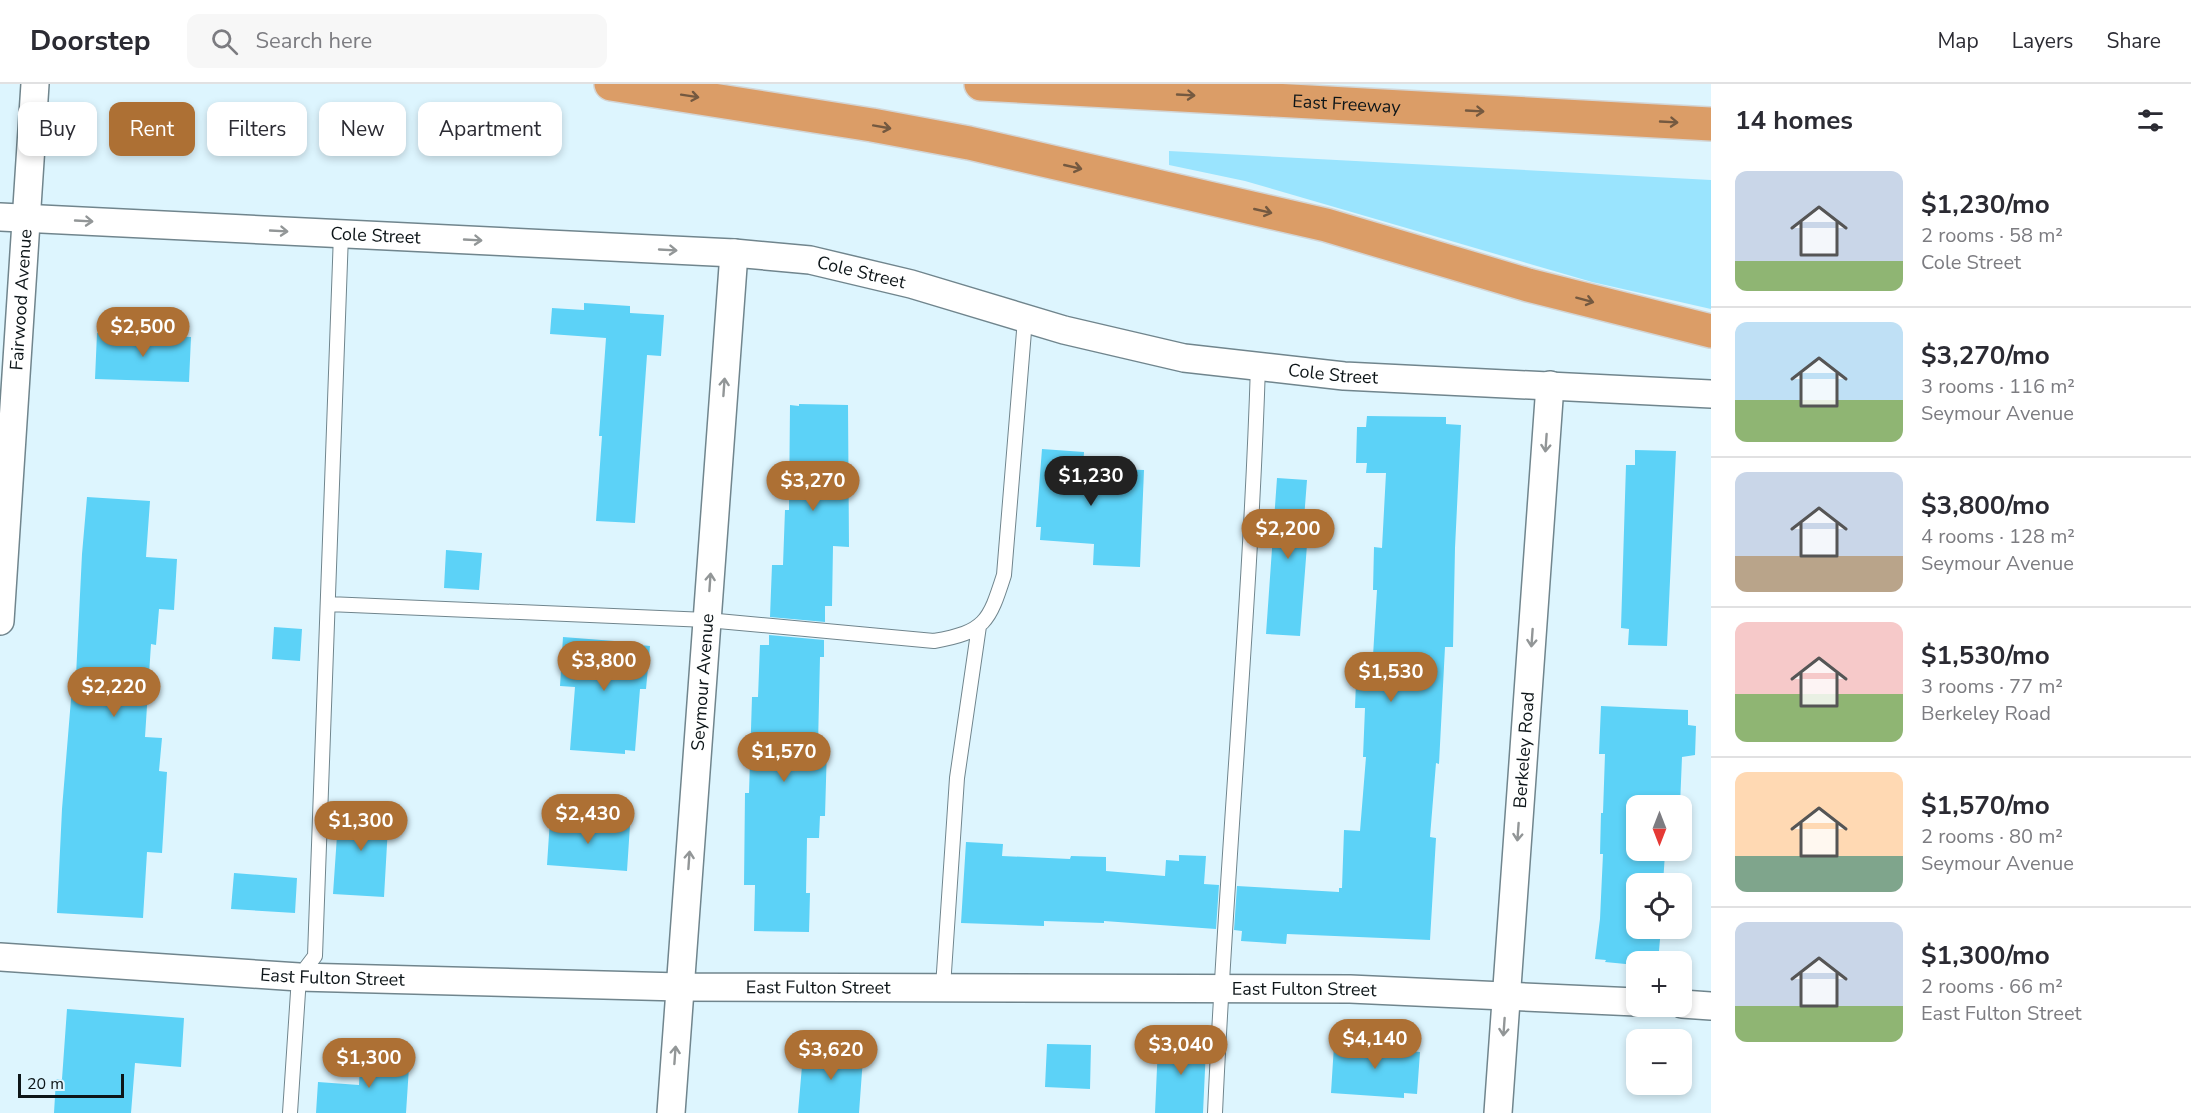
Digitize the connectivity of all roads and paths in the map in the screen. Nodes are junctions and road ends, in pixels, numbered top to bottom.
1 (35, 84) edge
2 (611, 84) edge
3 (981, 84) edge
4 (1711, 124) edge
5 (13, 218) edge
6 (341, 234) junction
7 (734, 253) junction
8 (1025, 319) junction
9 (1711, 331) edge
10 (1258, 366) junction
11 (1550, 385) junction
12 (1711, 394) edge
13 (327, 604) junction
14 (707, 620) junction
15 (0, 621) edge
16 (980, 626) junction
17 (0, 957) edge
18 (299, 977) junction
19 (680, 987) junction
20 (943, 987) junction
21 (1220, 988) junction
22 (1506, 997) junction
23 (1626, 1002) edge
24 (1692, 1005) edge
25 (1711, 1006) edge
26 (290, 1113) edge
27 (671, 1113) edge
28 (1215, 1113) edge
29 (1498, 1113) edge

1 - 5 street, Fairwood Avenue
2 -> 9 highway
3 -> 4 highway, East Freeway
5 -> 6 street, Cole Street
5 - 15 street, Fairwood Avenue
6 -> 7 street, Cole Street
6 - 13 lane
7 - 8 street, Cole Street
14 -> 7 street, Seymour Avenue
8 - 10 street, Cole Street
8 - 16 lane
10 - 11 street, Cole Street
10 - 21 lane
11 - 12 street, Cole Street
11 -> 22 street, Berkeley Road
13 - 14 lane
13 - 18 lane
14 - 16 lane
19 -> 14 street, Seymour Avenue
16 - 20 lane
17 - 18 street, East Fulton Street
18 - 19 street, East Fulton Street
18 - 26 lane
19 - 20 street, East Fulton Street
27 -> 19 street, Seymour Avenue
20 - 21 street, East Fulton Street
21 - 22 street, East Fulton Street
21 - 28 lane
22 - 23 street, East Fulton Street
22 -> 29 street, Berkeley Road
24 - 25 street

